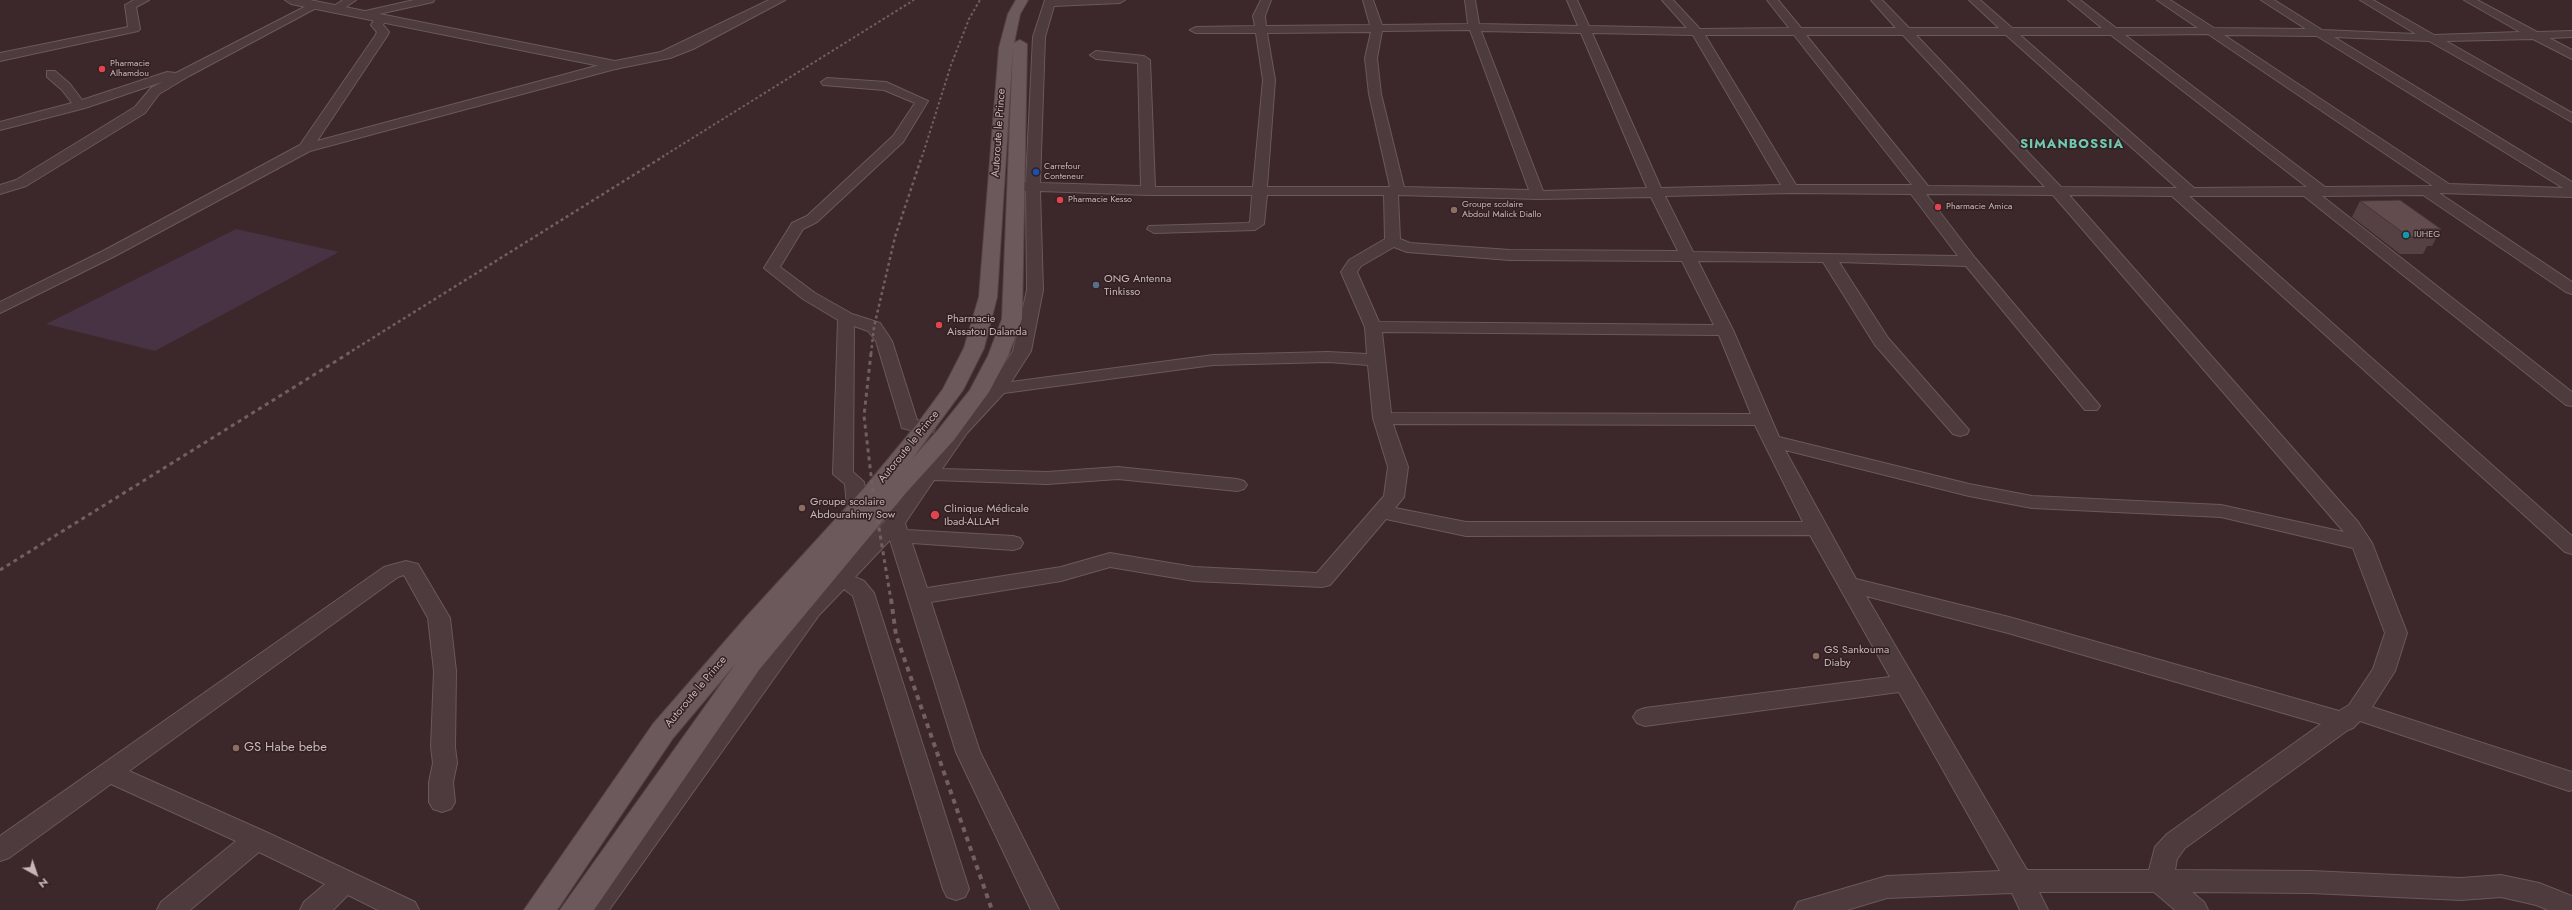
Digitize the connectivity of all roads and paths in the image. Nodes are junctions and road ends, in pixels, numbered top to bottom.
1 (144, 0) edge
2 (291, 0) edge
3 (351, 0) edge
4 (429, 0) edge
5 (779, 0) edge
6 (1022, 0) edge
7 (1120, 0) edge
8 (1266, 0) edge
9 (1368, 0) edge
10 (1470, 0) edge
11 (1572, 0) edge
12 (1667, 0) edge
13 (1772, 0) edge
14 (1876, 0) edge
15 (1974, 0) edge
16 (2074, 0) edge
17 (2162, 0) edge
18 (2266, 0) edge
19 (2365, 0) edge
20 (2469, 0) edge
21 (1044, 1) edge
22 (314, 5) junction
23 (336, 9) junction
24 (362, 14) junction
25 (380, 18) junction
26 (1474, 27) junction
27 (1376, 28) junction
28 (1584, 28) junction
29 (1196, 30) dead end
30 (2113, 30) junction
31 (1261, 31) junction
32 (1906, 31) junction
33 (2008, 31) junction
34 (2212, 31) junction
35 (1697, 32) junction
36 (1799, 32) junction
37 (2320, 32) junction
38 (2572, 34) edge
39 (2537, 37) junction
40 (2433, 38) junction
41 (1096, 55) dead end
42 (2572, 55) edge
43 (0, 57) edge
44 (615, 65) junction
45 (185, 73) junction
46 (51, 74) dead end
47 (826, 82) dead end
48 (80, 105) junction
49 (2572, 118) edge
50 (0, 126) edge
51 (305, 148) junction
52 (1025, 187) junction
53 (2446, 188) junction
54 (1791, 189) junction
55 (1918, 189) junction
56 (0, 190) edge
57 (2056, 190) junction
58 (1148, 191) junction
59 (1395, 191) junction
60 (1655, 191) junction
61 (2426, 191) junction
62 (2568, 191) edge
63 (1259, 192) junction
64 (2183, 192) junction
65 (2314, 192) junction
66 (1538, 195) junction
67 (2572, 200) edge
68 (1154, 228) dead end
69 (1393, 241) junction
70 (1688, 255) junction
71 (1828, 257) junction
72 (1970, 262) junction
73 (2572, 289) edge
74 (0, 308) edge
75 (846, 318) junction
76 (1373, 328) junction
77 (1725, 330) junction
78 (1376, 360) junction
79 (989, 390) junction
80 (2572, 401) edge
81 (2091, 406) dead end
82 (1382, 418) junction
83 (1761, 420) junction
84 (926, 428) junction
85 (1960, 430) dead end
86 (1771, 441) junction
87 (929, 474) junction
88 (1237, 485) dead end
89 (897, 489) junction
90 (857, 508) junction
91 (1383, 512) junction
92 (1816, 528) junction
93 (898, 530) junction
94 (1013, 543) dead end
95 (2362, 543) junction
96 (2572, 547) edge
97 (839, 579) junction
98 (1850, 585) junction
99 (918, 597) junction
100 (1905, 683) junction
101 (2351, 716) junction
102 (1644, 717) dead end
103 (109, 773) junction
104 (2569, 782) dead end
105 (442, 802) dead end
106 (257, 839) junction
107 (0, 850) edge
108 (2020, 881) junction
109 (2160, 881) junction
110 (345, 882) junction
111 (956, 889) dead end
112 (2572, 908) edge
113 (171, 910) edge
114 (314, 910) edge
115 (405, 910) edge
116 (540, 910) edge
117 (576, 910) edge
118 (594, 910) edge
119 (1045, 910) edge
120 (1808, 910) edge
121 (2034, 910) edge
122 (2194, 910) edge

1 - 43 street
2 - 22 street
3 - 23 street
4 - 24 street
5 - 44 street
6 - 84 main road, Autoroute le Prince
7 - 21 street
8 - 31 street
9 - 27 street
10 - 26 street
11 - 28 street
12 - 35 street
13 - 36 street
14 - 32 street
15 - 33 street
16 - 30 street
17 - 34 street
18 - 37 street
19 - 40 street
20 - 39 street
21 - 52 main road, Autoroute le Prince
22 - 23 street
22 - 45 street
23 - 24 street
24 - 25 street
25 - 44 street
25 - 51 street
26 - 27 street
26 - 28 street
26 - 66 street
27 - 31 street
27 - 59 street
28 - 35 street
28 - 60 street
29 - 31 street
30 - 33 street
30 - 34 street
30 - 65 street
31 - 63 street
32 - 33 street
32 - 36 street
32 - 57 street
33 - 64 street
34 - 37 street
34 - 53 street
35 - 36 street
35 - 54 street
36 - 55 street
37 - 40 street
37 - 62 street
38 - 39 street
39 - 40 street
39 - 42 street
40 - 49 street
41 - 58 street
44 - 51 street
45 - 48 street
45 - 56 street
46 - 48 street
47 - 75 street
48 - 50 street
51 - 74 street
52 - 58 street
52 - 79 main road, Autoroute le Prince
53 - 61 street
53 - 62 street
54 - 55 street
54 - 60 street
55 - 57 street
55 - 72 street
57 - 64 street
57 - 95 street
58 - 63 street
59 - 63 street
59 - 66 street
59 - 69 street
60 - 66 street
60 - 70 street
61 - 65 street
61 - 73 street
62 - 67 street
63 - 68 street
64 - 65 street
64 - 96 street
65 - 80 street
69 - 70 street
69 - 76 street
70 - 71 street
70 - 77 street
71 - 72 street
71 - 85 street
72 - 81 street
75 - 84 street
75 - 90 street
76 - 77 street
76 - 78 street
77 - 83 street
78 - 79 street
78 - 82 street
79 - 87 street
79 - 89 main road, Autoroute le Prince
82 - 83 street
82 - 91 street
83 - 86 street
84 - 90 main road, Autoroute le Prince
86 - 92 street
86 - 95 street
87 - 88 street
87 - 93 street
89 - 93 street
89 - 117 main road, Autoroute le Prince
90 - 116 main road, Autoroute le Prince
91 - 92 street
91 - 99 street
92 - 98 street
93 - 94 street
93 - 97 street
93 - 99 street
95 - 101 street
97 - 111 street
97 - 118 street
98 - 100 street
98 - 101 street
99 - 119 street
100 - 102 street
100 - 108 street
101 - 104 street
101 - 109 street
103 - 105 street
103 - 106 street
103 - 107 street
106 - 110 street
106 - 113 street
108 - 109 street
108 - 120 street
108 - 121 street
109 - 112 street
109 - 122 street
110 - 114 street
110 - 115 street

